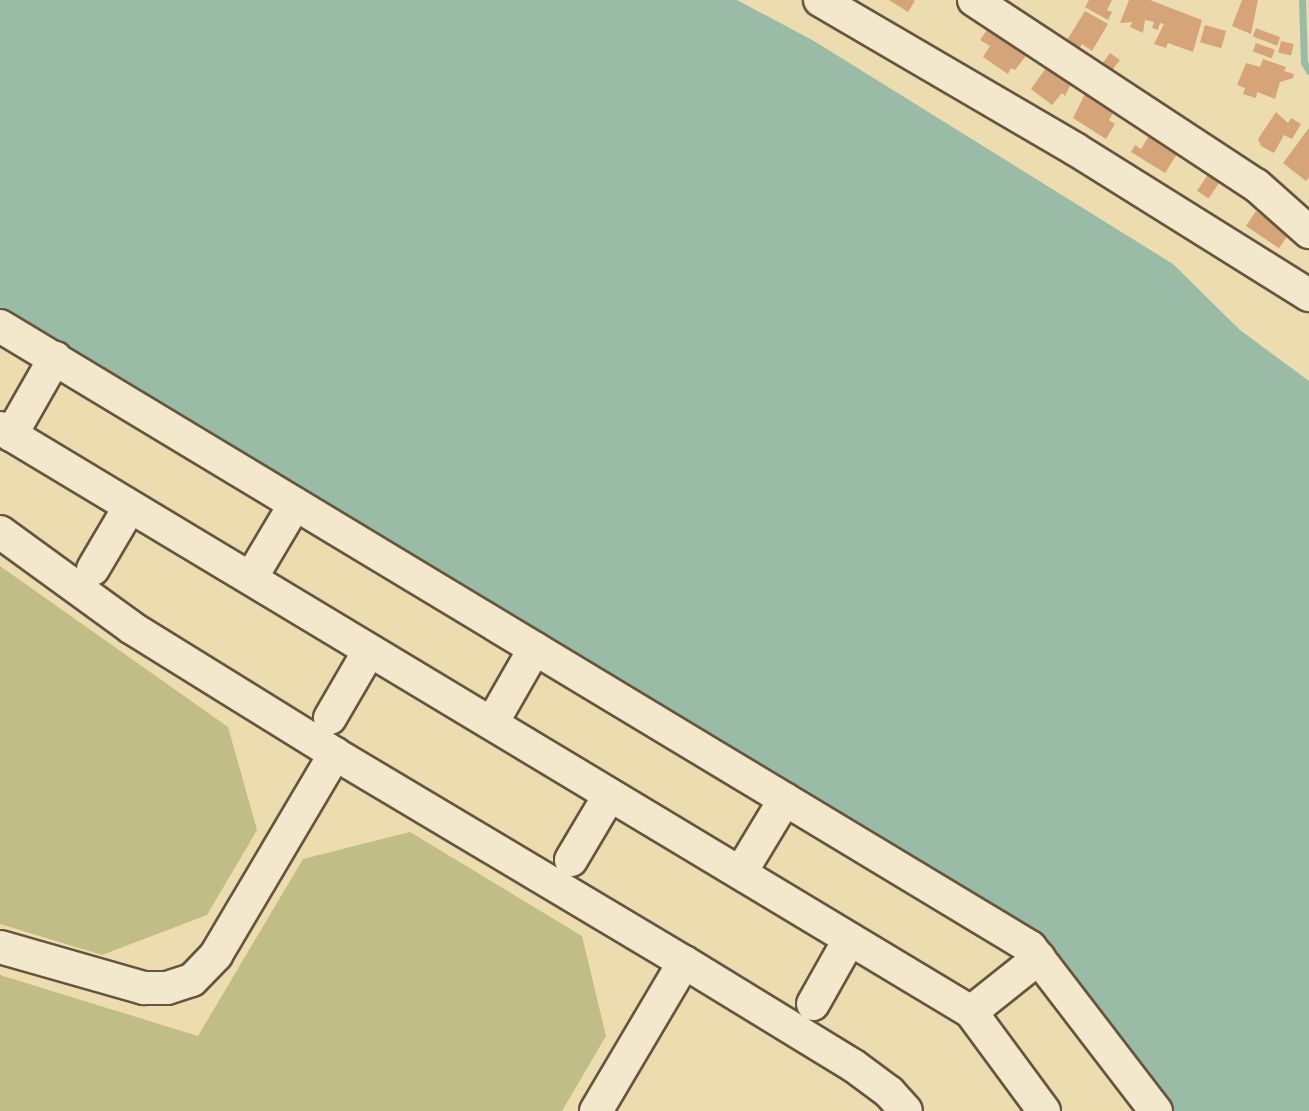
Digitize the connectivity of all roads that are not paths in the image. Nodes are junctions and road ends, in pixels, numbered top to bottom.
1 (820, 0) edge
2 (974, 0) edge
3 (1309, 232) edge
4 (1309, 295) edge
5 (0, 326) edge
6 (55, 358) junction
7 (5, 431) edge
8 (295, 504) junction
9 (129, 508) junction
10 (0, 532) edge
11 (93, 569) dead end
12 (251, 578) junction
13 (535, 648) junction
14 (369, 651) junction
15 (330, 718) dead end
16 (492, 723) junction
17 (335, 754) junction
18 (609, 796) junction
19 (785, 799) junction
20 (571, 860) dead end
21 (741, 872) junction
22 (849, 940) junction
23 (0, 947) edge
24 (1039, 958) junction
25 (684, 962) junction
26 (813, 1004) dead end
27 (971, 1012) junction
28 (596, 1111) edge
29 (906, 1111) edge
30 (1044, 1111) edge
31 (1156, 1111) edge

1 - 4 street
2 - 3 street
5 - 6 street
6 - 7 street
6 - 8 street
7 - 9 street
8 - 12 street
8 - 13 street
9 - 11 street
9 - 12 street
10 - 17 street
12 - 14 street
13 - 16 street
13 - 19 street
14 - 15 street
14 - 16 street
16 - 18 street
17 - 23 street
17 - 25 street
18 - 20 street
18 - 21 street
19 - 21 street
19 - 24 street
21 - 22 street
22 - 26 street
22 - 27 street
24 - 27 street
24 - 31 street
25 - 28 street
25 - 29 street
27 - 30 street

